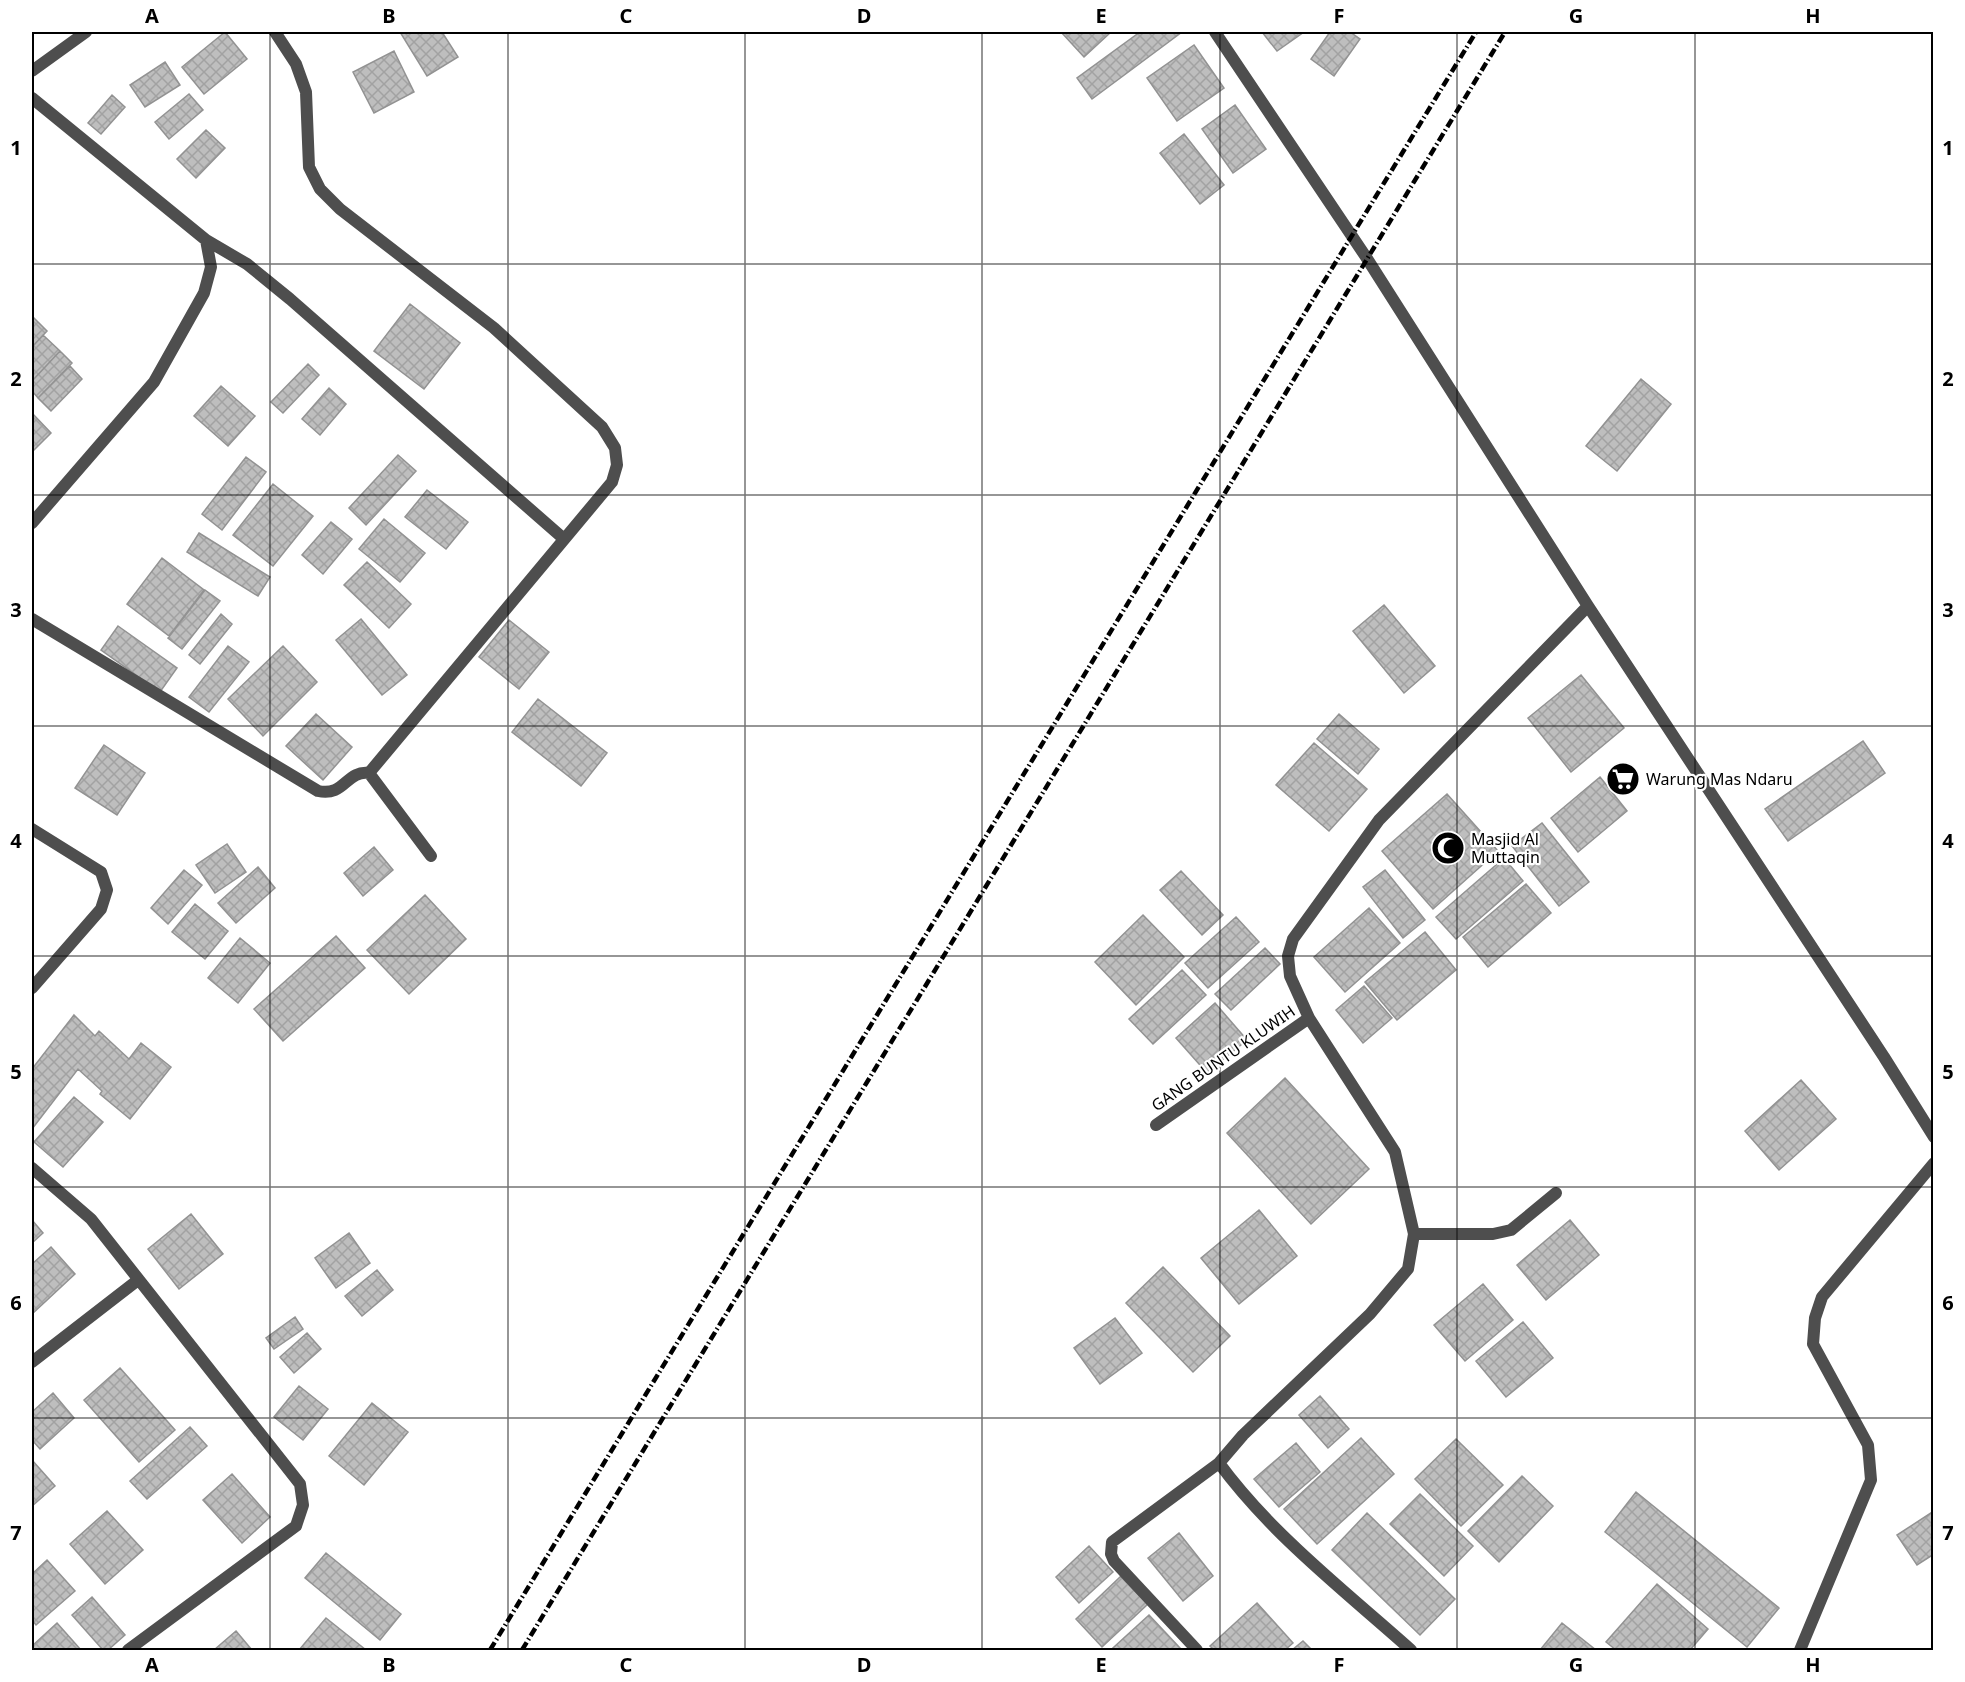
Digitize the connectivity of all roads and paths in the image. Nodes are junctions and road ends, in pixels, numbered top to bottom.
1 (86, 32) edge
2 (275, 32) edge
3 (1215, 32) edge
4 (32, 71) edge
5 (32, 98) edge
6 (206, 240) junction
7 (32, 523) edge
8 (564, 539) junction
9 (1588, 606) junction
10 (32, 620) edge
11 (369, 773) junction
12 (32, 829) edge
13 (431, 856) dead end
14 (32, 988) edge
15 (1309, 1018) junction
16 (1156, 1125) dead end
17 (1934, 1137) edge
18 (1934, 1163) edge
19 (32, 1168) edge
20 (1556, 1193) dead end
21 (1414, 1233) junction
22 (138, 1280) junction
23 (32, 1362) edge
24 (1219, 1463) junction
25 (128, 1650) edge
26 (1197, 1650) edge
27 (1411, 1650) edge
28 (1800, 1650) edge

1 - 4 street
2 - 8 street
3 - 9 street
5 - 6 street
6 - 7 street
6 - 8 street
8 - 11 street
9 - 15 street
9 - 17 street
10 - 11 street
11 - 13 street
12 - 14 street
15 - 16 street, GANG BUNTU KLUWIH
15 - 21 street
18 - 28 street
19 - 22 street
20 - 21 street
21 - 24 street
22 - 23 street
22 - 25 street
24 - 26 street
24 - 27 street

